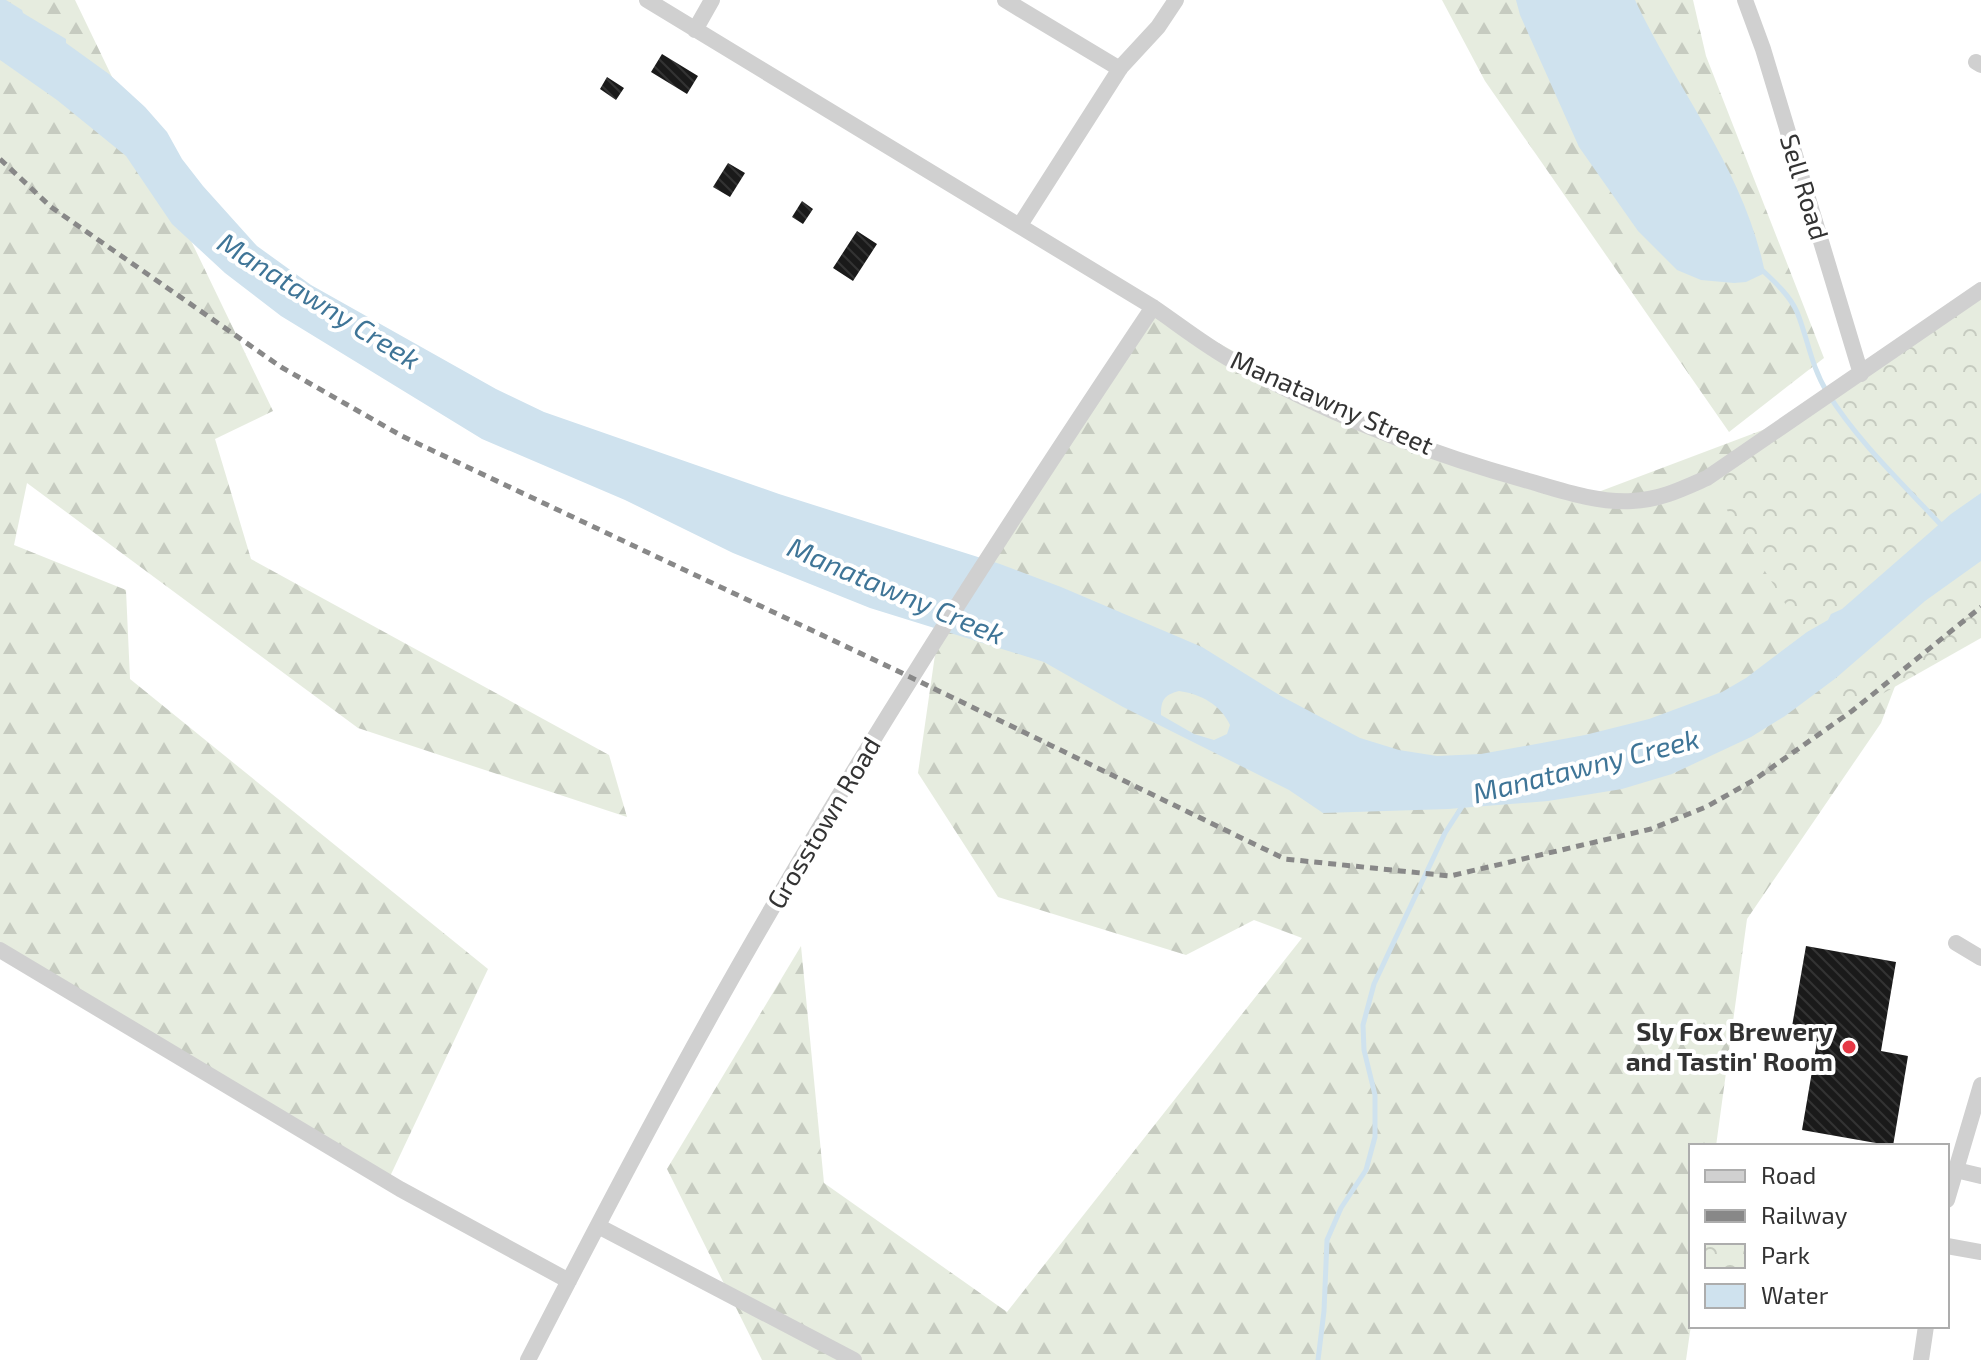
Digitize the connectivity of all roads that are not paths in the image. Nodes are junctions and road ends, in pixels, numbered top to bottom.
1 (647, 0) edge
2 (712, 0) edge
3 (1005, 0) edge
4 (1176, 0) edge
5 (1745, 0) edge
6 (695, 30) junction
7 (1120, 69) junction
8 (1020, 225) junction
9 (1981, 290) edge
10 (1153, 307) junction
11 (1861, 374) junction
12 (1956, 943) dead end
13 (0, 950) edge
14 (1981, 958) edge
15 (1981, 1085) edge
16 (1956, 1170) junction
17 (1981, 1176) edge
18 (1949, 1190) edge
19 (598, 1226) junction
20 (1949, 1246) edge
21 (1981, 1252) edge
22 (569, 1281) junction
23 (1926, 1328) edge
24 (528, 1360) edge
25 (854, 1360) edge
26 (1921, 1360) edge

1 - 6 street, Manatawny Street
2 - 6 street
3 - 7 street
4 - 7 street
5 - 11 street, Sell Road
6 - 8 street, Manatawny Street
7 - 8 street
8 - 10 street, Manatawny Street
9 - 11 street, Manatawny Street
10 - 11 street, Manatawny Street
10 - 19 street, Grosstown Road
12 - 14 street
13 - 22 street
15 - 16 street
16 - 17 street
16 - 18 street
19 - 22 street, Grosstown Road
19 - 25 street
20 - 21 street
22 - 24 street, Grosstown Road
23 - 26 street

